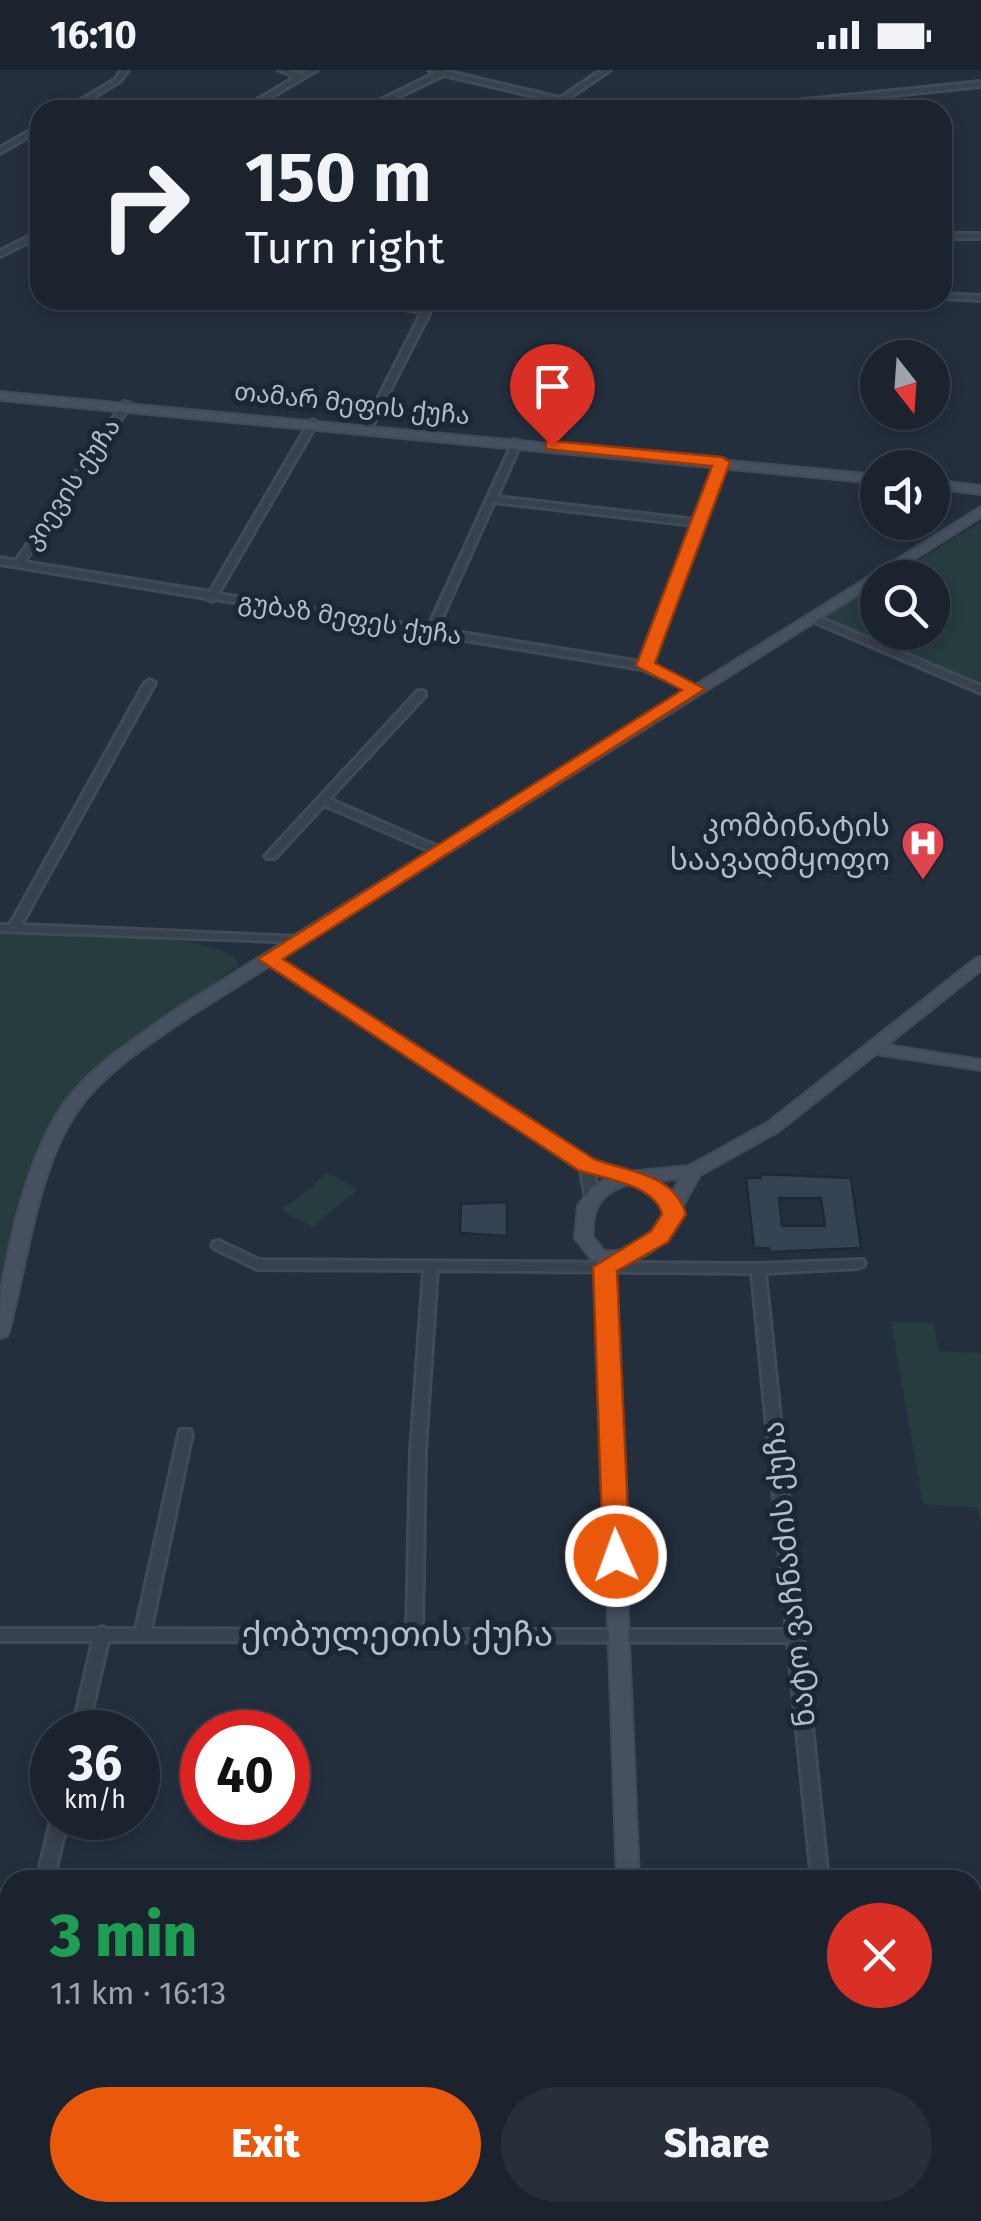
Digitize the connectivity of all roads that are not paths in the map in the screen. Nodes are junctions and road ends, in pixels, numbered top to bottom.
1 (125, 70) edge
2 (282, 70) edge
3 (314, 70) edge
4 (607, 70) edge
5 (437, 71) edge
6 (302, 76) junction
7 (981, 84) edge
8 (85, 100) edge
9 (261, 100) edge
10 (383, 100) edge
11 (561, 100) joint
12 (825, 100) edge
13 (30, 132) edge
14 (0, 150) edge
15 (952, 236) edge
16 (981, 236) edge
17 (30, 238) edge
18 (0, 254) edge
19 (952, 297) edge
20 (981, 298) edge
21 (426, 310) edge
22 (2, 397) edge
23 (127, 404) junction
24 (310, 428) junction
25 (367, 428) junction
26 (518, 442) junction
27 (722, 462) junction
28 (860, 476) edge
29 (950, 486) edge
30 (977, 488) edge
31 (492, 499) junction
32 (981, 511) edge
33 (699, 523) junction
34 (0, 561) edge
35 (18, 564) junction
36 (211, 598) junction
37 (813, 618) junction
38 (431, 631) junction
39 (645, 666) junction
40 (150, 683) dead end
41 (696, 689) junction
42 (981, 690) edge
43 (421, 694) dead end
44 (322, 800) junction
45 (441, 852) junction
46 (271, 856) dead end
47 (0, 928) edge
48 (14, 928) junction
49 (300, 940) junction
50 (268, 959) junction
51 (981, 962) edge
52 (873, 1048) junction
53 (981, 1065) edge
54 (586, 1164) junction
55 (693, 1171) junction
56 (626, 1178) junction
57 (591, 1195) junction
58 (674, 1208) junction
59 (219, 1245) dead end
60 (586, 1246) junction
61 (633, 1254) junction
62 (858, 1263) dead end
63 (431, 1266) junction
64 (605, 1267) junction
65 (758, 1268) junction
66 (0, 1330) edge
67 (184, 1434) dead end
68 (102, 1634) junction
69 (142, 1634) junction
70 (414, 1634) junction
71 (620, 1635) junction
72 (0, 1636) edge
73 (794, 1636) junction
74 (84, 1710) edge
75 (55, 1840) edge
76 (47, 1870) edge
77 (628, 1870) edge
78 (819, 1870) edge

1 - 8 street
2 - 6 street
3 - 6 street
4 - 11 street
5 - 10 street
5 - 11 street
6 - 9 street
7 - 12 street
13 - 14 street
15 - 16 street
17 - 18 street
19 - 20 street
21 - 25 street
22 - 23 street, თამარ მეფის ქუჩა
23 - 24 street, თამარ მეფის ქუჩა
23 - 35 street, კიევის ქუჩა
24 - 25 street, თამარ მეფის ქუჩა
24 - 36 street
25 - 26 street, თამარ მეფის ქუჩა
26 - 27 street, თამარ მეფის ქუჩა
26 - 31 street
27 - 28 street, თამარ მეფის ქუჩა
27 - 33 street
29 - 30 street
31 - 33 street
31 - 38 street
32 - 37 street
33 - 39 street
34 - 35 street, გუბაზ მეფეს ქუჩა
35 - 36 street, გუბაზ მეფეს ქუჩა
36 - 38 street, გუბაზ მეფეს ქუჩა
37 - 41 street
37 - 42 street
38 - 39 street, გუბაზ მეფეს ქუჩა
39 - 41 street, გუბაზ მეფეს ქუჩა
40 - 48 street
41 - 45 street
43 - 44 street
44 - 45 street
44 - 46 street
45 - 49 street
47 - 48 street
48 - 49 street
49 - 50 street
50 - 54 street
50 - 66 street
51 - 52 street
52 - 53 street
52 - 55 street
54 - 56 street
54 - 57 street
55 - 56 street
55 - 58 street
56 - 57 street
56 - 58 street
57 - 60 street
58 - 61 street
59 - 63 street
60 - 61 street
60 - 64 street
61 - 64 street
62 - 65 street
63 - 64 street
63 - 70 street
64 - 65 street
64 - 71 street
65 - 73 street, ნატო ვაჩნაძის ქუჩა
67 - 69 street
68 - 69 street, ქობულეთის ქუჩა
68 - 72 street, ქობულეთის ქუჩა
68 - 74 street
69 - 70 street, ქობულეთის ქუჩა
70 - 71 street, ქობულეთის ქუჩა
71 - 73 street, ქობულეთის ქუჩა
71 - 77 street
73 - 78 street, ნატო ვაჩნაძის ქუჩა
75 - 76 street

